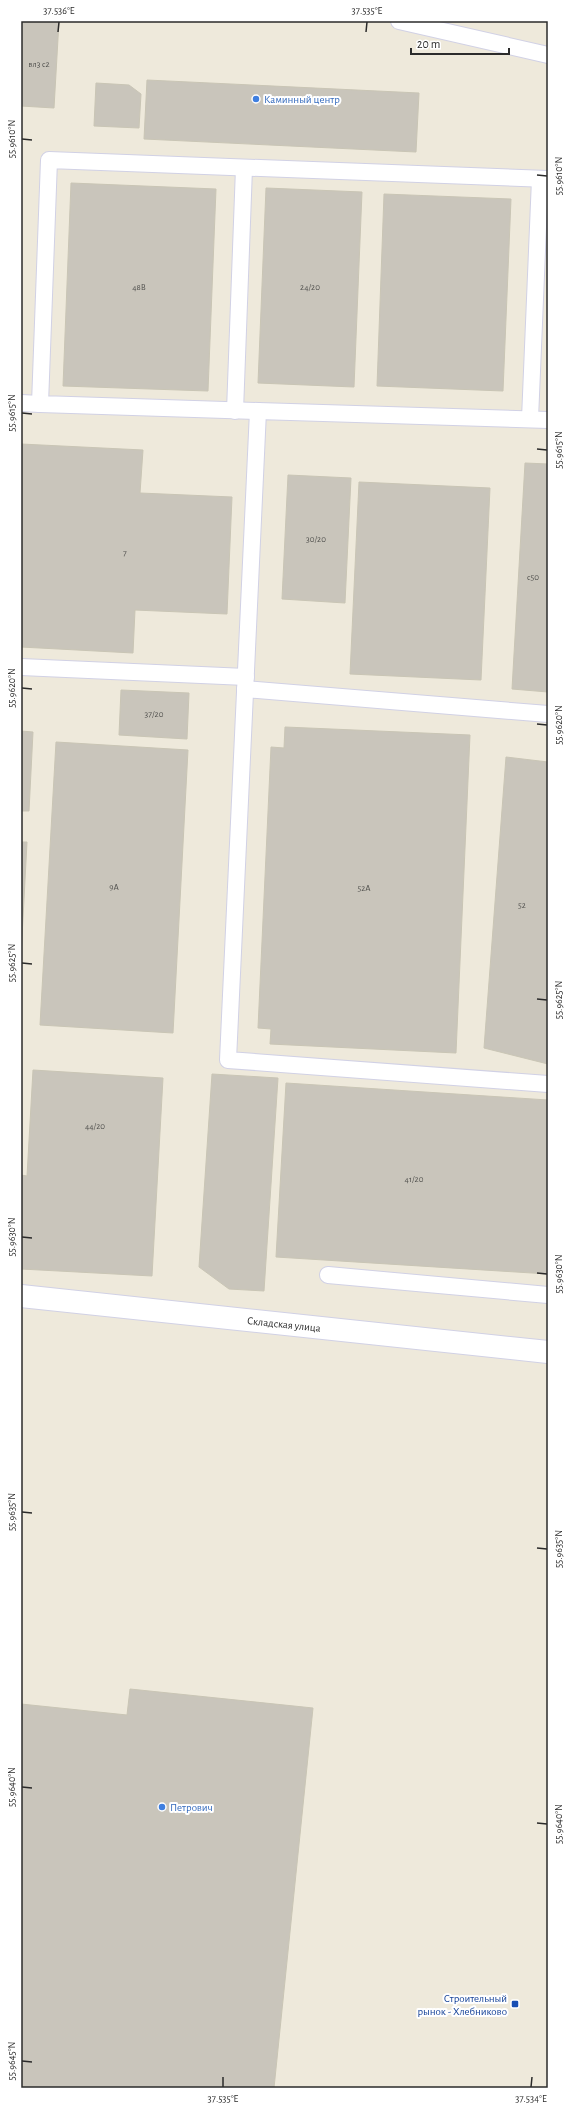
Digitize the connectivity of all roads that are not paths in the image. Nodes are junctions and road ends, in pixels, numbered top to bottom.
1 (399, 21) edge
2 (548, 55) edge
3 (244, 168) junction
4 (544, 179) edge
5 (21, 403) edge
6 (40, 404) junction
7 (235, 411) junction
8 (258, 411) junction
9 (530, 419) junction
10 (548, 420) edge
11 (21, 667) edge
12 (245, 683) junction
13 (548, 714) edge
14 (548, 1084) edge
15 (328, 1275) dead end
16 (548, 1294) edge
17 (21, 1296) edge
18 (548, 1352) edge

1 - 2 lane
3 - 4 lane
3 - 6 lane
3 - 7 lane
4 - 9 lane
5 - 6 lane
6 - 7 lane
7 - 8 lane
8 - 9 lane
8 - 12 lane
9 - 10 lane
11 - 12 lane
12 - 13 lane
12 - 14 lane
15 - 16 lane
17 - 18 street, Складская улица

